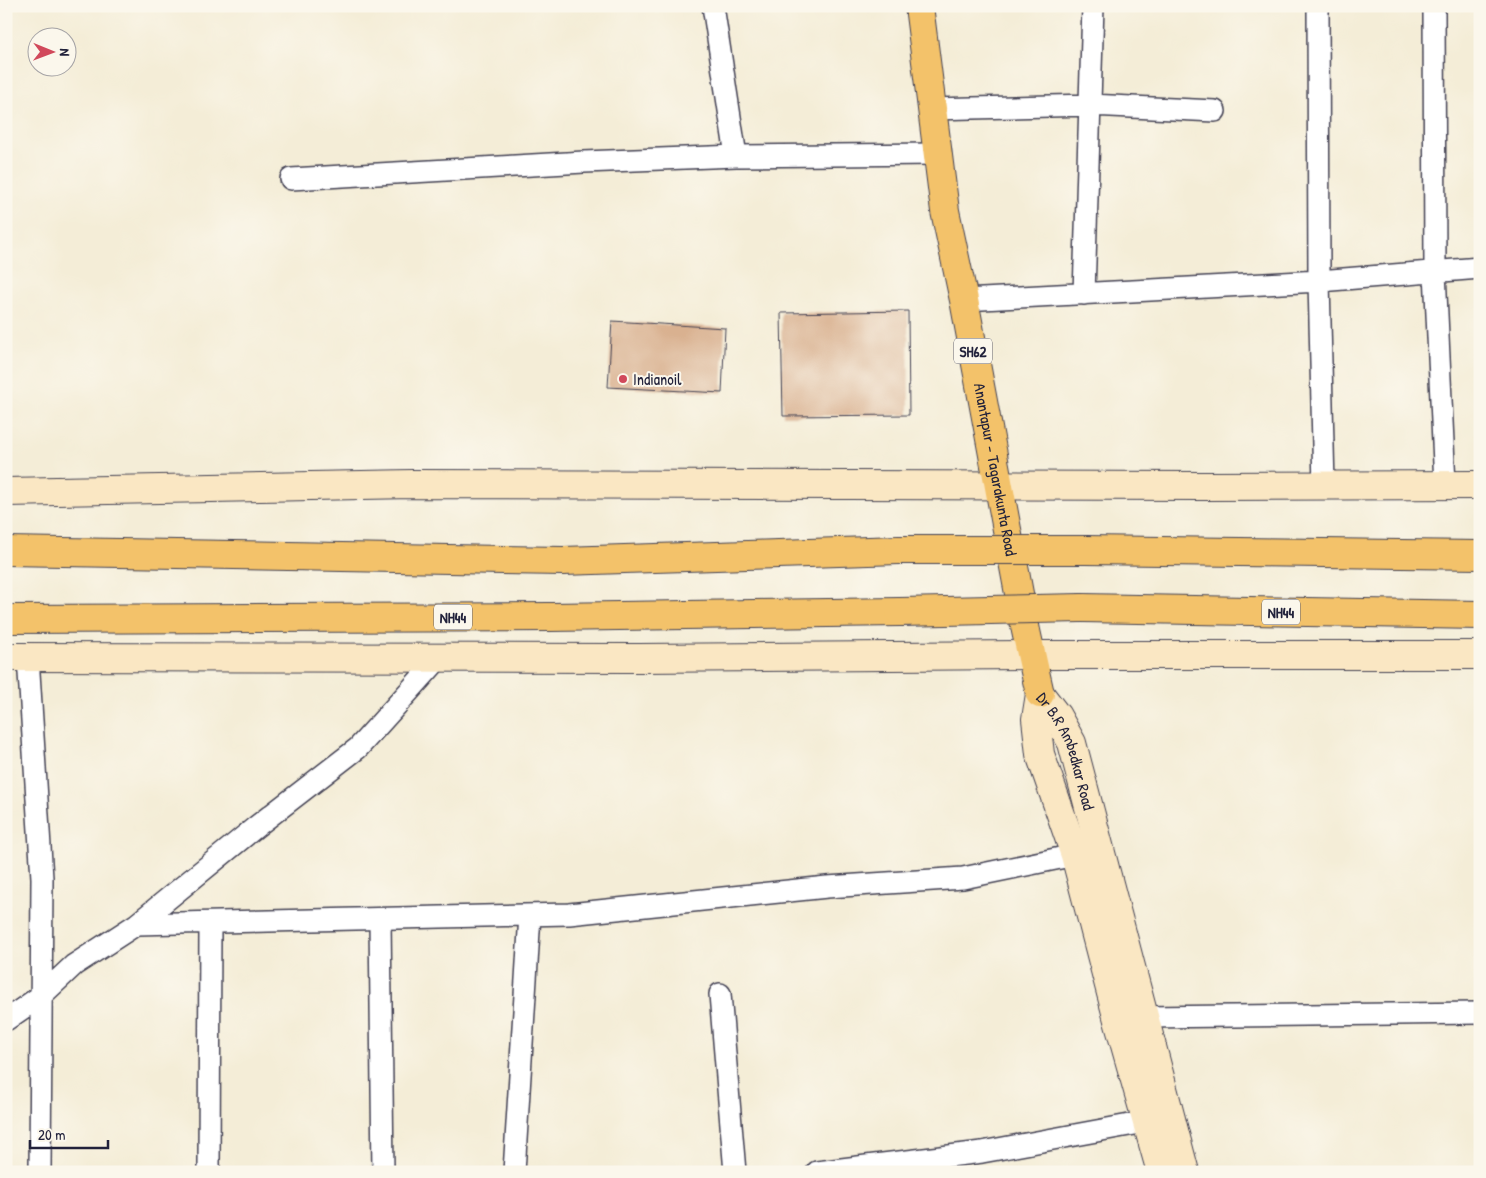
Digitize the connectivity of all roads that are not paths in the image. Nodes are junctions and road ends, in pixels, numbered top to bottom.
1 (713, 6) edge
2 (919, 6) edge
3 (1093, 6) edge
4 (1318, 6) edge
5 (1434, 6) edge
6 (1090, 105) junction
7 (931, 109) junction
8 (1215, 110) dead end
9 (937, 154) junction
10 (736, 156) junction
11 (291, 179) dead end
12 (1480, 268) edge
13 (1435, 272) junction
14 (1319, 281) junction
15 (1084, 294) junction
16 (964, 300) junction
17 (998, 485) junction
18 (1445, 485) junction
19 (1480, 485) edge
20 (1324, 486) junction
21 (6, 492) edge
22 (6, 551) edge
23 (1480, 555) edge
24 (1480, 615) edge
25 (6, 618) edge
26 (1031, 655) junction
27 (1480, 655) edge
28 (17, 657) edge
29 (440, 657) junction
30 (1040, 694) junction
31 (1075, 855) junction
32 (530, 915) junction
33 (380, 920) junction
34 (210, 923) junction
35 (137, 924) junction
36 (720, 994) dead end
37 (42, 995) junction
38 (1480, 1013) edge
39 (1144, 1017) junction
40 (6, 1020) edge
41 (1158, 1120) junction
42 (40, 1172) edge
43 (209, 1172) edge
44 (383, 1172) edge
45 (514, 1172) edge
46 (734, 1172) edge
47 (817, 1172) edge
48 (1161, 1172) edge
49 (1185, 1172) edge

1 - 10 street
2 - 7 main road, Anantapur - Tagarakunta Road / SH62
3 - 6 street
4 - 14 street
5 - 13 street
6 - 7 street
6 - 8 street
6 - 15 street
7 - 9 main road, Anantapur - Tagarakunta Road / SH62
9 - 10 street
9 - 16 main road, Anantapur - Tagarakunta Road / SH62
10 - 11 street
12 - 13 street
13 - 14 street
13 - 18 street
14 - 15 street
14 - 20 street
15 - 16 street
16 - 17 main road, Anantapur - Tagarakunta Road / SH62
17 - 20 street
17 - 21 street
17 - 26 main road, Anantapur - Tagarakunta Road / SH62
18 - 19 street
18 - 20 street
22 - 23 main road, bridge
24 - 25 main road, NH44, bridge
26 - 27 street
26 - 29 street
26 - 30 main road, Anantapur - Tagarakunta Road / SH62
28 - 29 street
28 - 37 street
29 - 35 street
30 - 31 street, Dr B.R Ambedkar Road
30 - 39 street, Dr B.R Ambedkar Road
31 - 32 street
31 - 41 street, Dr B.R Ambedkar Road
32 - 33 street
32 - 45 street
33 - 34 street
33 - 44 street
34 - 35 street
34 - 43 street
35 - 37 street
36 - 46 street
37 - 40 street
37 - 42 street
38 - 39 street
39 - 41 street, Dr B.R Ambedkar Road
41 - 47 street
41 - 48 street, Dr B.R Ambedkar Road
41 - 49 street, Dr B.R Ambedkar Road

